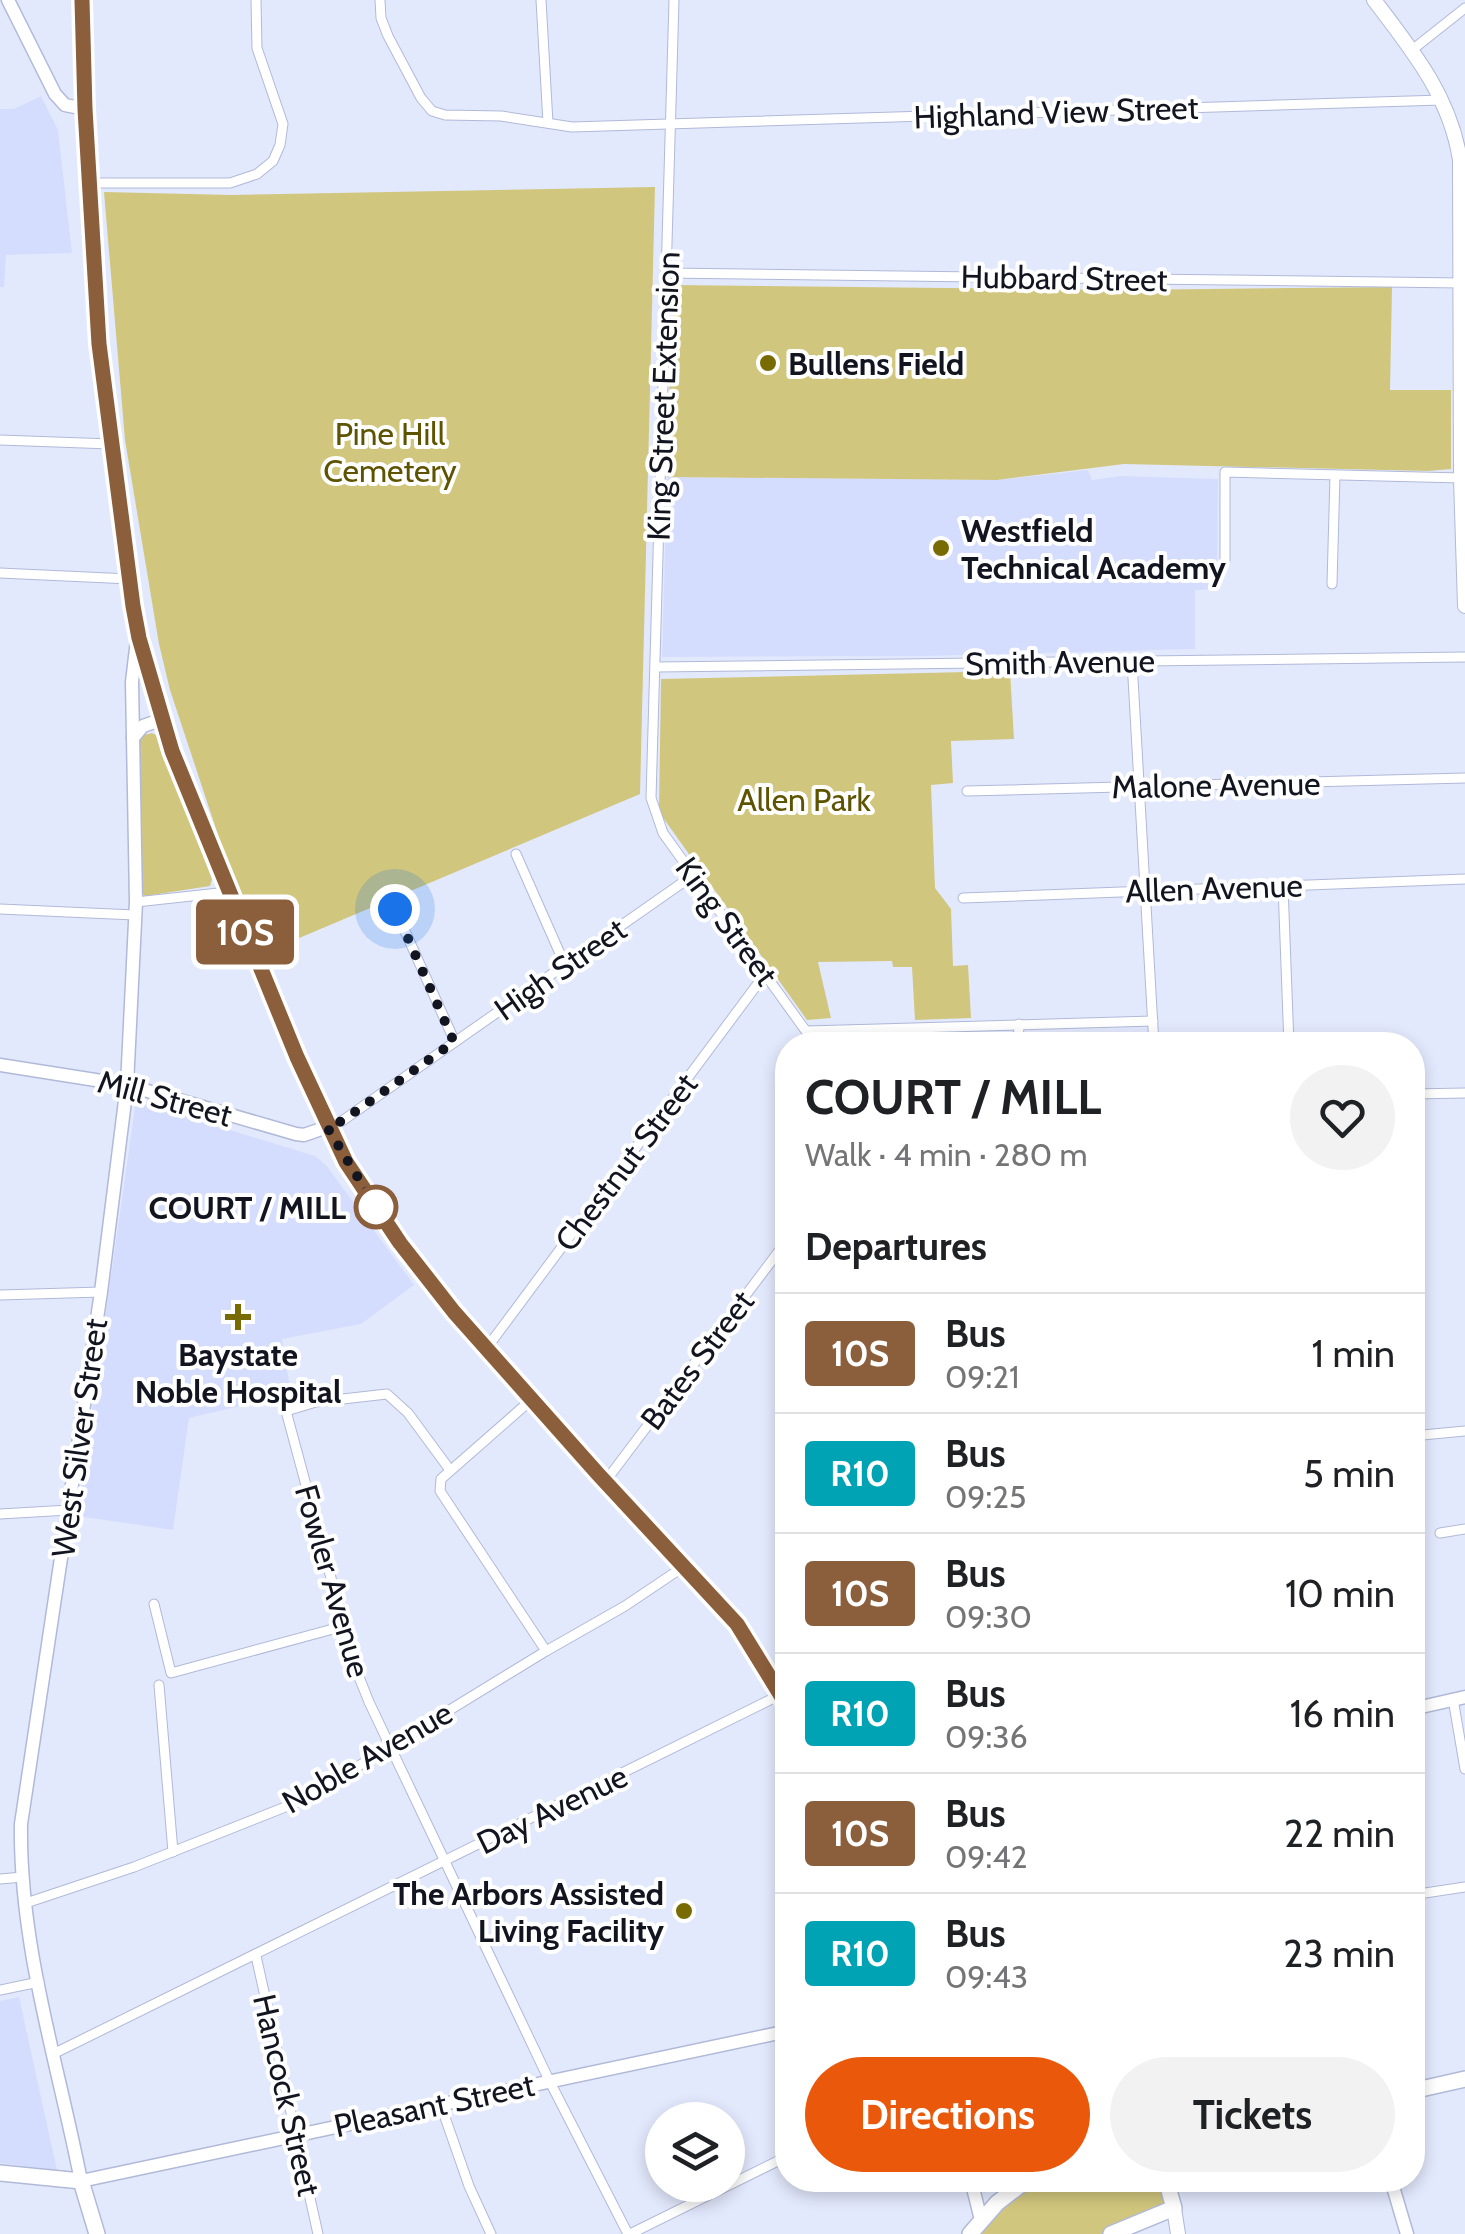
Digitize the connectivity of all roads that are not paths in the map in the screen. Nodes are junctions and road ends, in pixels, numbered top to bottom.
1 (8, 0) edge
2 (82, 0) edge
3 (256, 0) edge
4 (380, 0) edge
5 (541, 0) edge
6 (674, 0) edge
7 (1374, 0) edge
8 (1465, 8) edge
9 (1412, 50) junction
10 (1442, 100) junction
11 (85, 109) junction
12 (548, 123) junction
13 (670, 124) junction
14 (1460, 134) edge
15 (89, 183) junction
16 (666, 273) junction
17 (1462, 283) junction
18 (1463, 348) edge
19 (0, 440) edge
20 (1463, 441) edge
21 (111, 444) junction
22 (1335, 475) junction
23 (1461, 478) junction
24 (1224, 561) dead end
25 (0, 573) edge
26 (130, 579) junction
27 (1332, 584) dead end
28 (1465, 606) edge
29 (138, 632) junction
30 (1465, 657) edge
31 (1132, 661) junction
32 (656, 666) junction
33 (162, 719) junction
34 (132, 740) junction
35 (1465, 778) edge
36 (1141, 787) junction
37 (967, 791) dead end
38 (651, 792) joint
39 (516, 854) dead end
40 (692, 876) junction
41 (1465, 879) edge
42 (1283, 886) junction
43 (1146, 891) junction
44 (228, 892) junction
45 (963, 898) dead end
46 (0, 909) edge
47 (135, 909) junction
48 (395, 909) dead end
49 (565, 965) junction
50 (765, 974) junction
51 (1152, 1021) junction
52 (1019, 1024) junction
53 (808, 1031) joint
54 (1019, 1032) edge
55 (1153, 1032) edge
56 (1289, 1032) edge
57 (454, 1042) junction
58 (0, 1065) edge
59 (127, 1084) junction
60 (1465, 1092) edge
61 (1425, 1094) edge
62 (327, 1127) junction
63 (775, 1255) edge
64 (101, 1292) junction
65 (0, 1295) edge
66 (486, 1349) junction
67 (531, 1400) junction
68 (1465, 1431) edge
69 (1425, 1435) edge
70 (450, 1470) junction
71 (606, 1482) junction
72 (69, 1510) junction
73 (0, 1514) edge
74 (1465, 1529) edge
75 (1440, 1533) dead end
76 (686, 1564) junction
77 (154, 1604) dead end
78 (344, 1626) junction
79 (546, 1650) junction
80 (159, 1685) dead end
81 (775, 1686) edge
82 (1459, 1698) edge
83 (775, 1705) edge
84 (1425, 1706) edge
85 (391, 1746) junction
86 (1465, 1769) edge
87 (173, 1852) junction
88 (444, 1862) junction
89 (22, 1877) junction
90 (0, 1879) edge
91 (1465, 1887) edge
92 (1425, 1893) edge
93 (26, 1903) junction
94 (256, 1956) junction
95 (38, 1982) junction
96 (0, 1990) edge
97 (775, 2033) edge
98 (53, 2054) junction
99 (1465, 2079) edge
100 (549, 2080) junction
101 (1425, 2088) edge
102 (440, 2103) junction
103 (296, 2135) junction
104 (775, 2162) edge
105 (0, 2173) edge
106 (81, 2181) junction
107 (973, 2192) edge
108 (1016, 2192) edge
109 (1170, 2192) edge
110 (1394, 2192) edge
111 (1174, 2208) junction
112 (983, 2227) edge
113 (97, 2234) edge
114 (318, 2234) edge
115 (491, 2234) edge
116 (629, 2234) edge
117 (970, 2234) edge
118 (1111, 2234) edge
119 (1178, 2234) edge
120 (1406, 2234) edge

1 - 11 main road
2 - 11 main road
3 - 15 street
4 - 12 street, Highland View Street
5 - 12 street
6 - 13 street, King Street Extension
7 - 9 main road
8 - 9 street
9 - 10 main road
10 - 13 street, Highland View Street
10 - 14 main road
11 - 15 main road
12 - 13 street, Highland View Street
13 - 16 street, King Street Extension
14 - 17 main road
15 - 21 main road
16 - 17 street, Hubbard Street
16 - 32 street, King Street Extension
17 - 18 main road
18 - 20 main road
19 - 21 street
20 - 23 main road
21 - 26 main road
22 - 23 street
22 - 24 street
22 - 27 street
23 - 28 main road
25 - 26 street
26 - 29 main road
29 - 33 main road
29 - 34 main road, West Silver Street
30 - 31 street, Smith Avenue
31 - 32 street, Smith Avenue
31 - 36 street
32 - 38 street, King Street Extension
33 - 34 main road
33 - 44 main road
34 - 47 main road, West Silver Street
35 - 36 street, Malone Avenue
36 - 37 street, Malone Avenue
36 - 43 street
38 - 40 street, King Street
39 - 49 street
40 - 49 street, High Street
40 - 50 street, King Street
41 - 42 street, Allen Avenue
42 - 43 street, Allen Avenue
42 - 56 street
43 - 45 street, Allen Avenue
43 - 51 street
44 - 47 street
44 - 62 main road
46 - 47 street
47 - 59 main road, West Silver Street
48 - 57 street
49 - 57 street, High Street
50 - 53 street, King Street
50 - 66 street, Chestnut Street
51 - 52 street
51 - 55 street
52 - 53 street
52 - 54 street
57 - 62 street, High Street
58 - 59 main road, Mill Street
59 - 62 main road, Mill Street
59 - 64 main road, West Silver Street
60 - 61 street
62 - 66 main road
63 - 71 street, Bates Street
64 - 65 street
64 - 72 main road, West Silver Street
66 - 67 main road
67 - 70 street
67 - 71 main road
68 - 69 street
70 - 78 street, Fowler Avenue
70 - 79 street
71 - 76 main road
72 - 73 street
72 - 89 main road, West Silver Street
74 - 75 street
76 - 79 street, Noble Avenue
76 - 81 main road
77 - 78 street
78 - 85 street, Fowler Avenue
79 - 85 street, Noble Avenue
80 - 87 street
82 - 84 main road
82 - 86 street
83 - 88 street, Day Avenue
85 - 87 street, Noble Avenue
85 - 88 street, Fowler Avenue
87 - 93 street, Noble Avenue
88 - 94 street, Day Avenue
88 - 100 street, Fowler Avenue
89 - 90 street
89 - 93 main road, West Silver Street
91 - 92 street
93 - 95 main road, West Silver Street
94 - 98 street, Day Avenue
94 - 103 street, Hancock Street
95 - 96 street
95 - 98 main road, West Silver Street
97 - 100 main road, Pleasant Street
98 - 106 main road, West Silver Street
99 - 101 highway
100 - 102 main road, Pleasant Street
100 - 116 street, Fowler Avenue
102 - 103 main road, Pleasant Street
102 - 115 street
103 - 106 main road, Pleasant Street
103 - 114 street, Hancock Street
104 - 116 street
105 - 106 highway
106 - 113 highway, West Silver Street
107 - 112 main road
108 - 112 highway
109 - 111 highway
110 - 120 main road
111 - 118 highway
111 - 119 main road
112 - 117 highway

